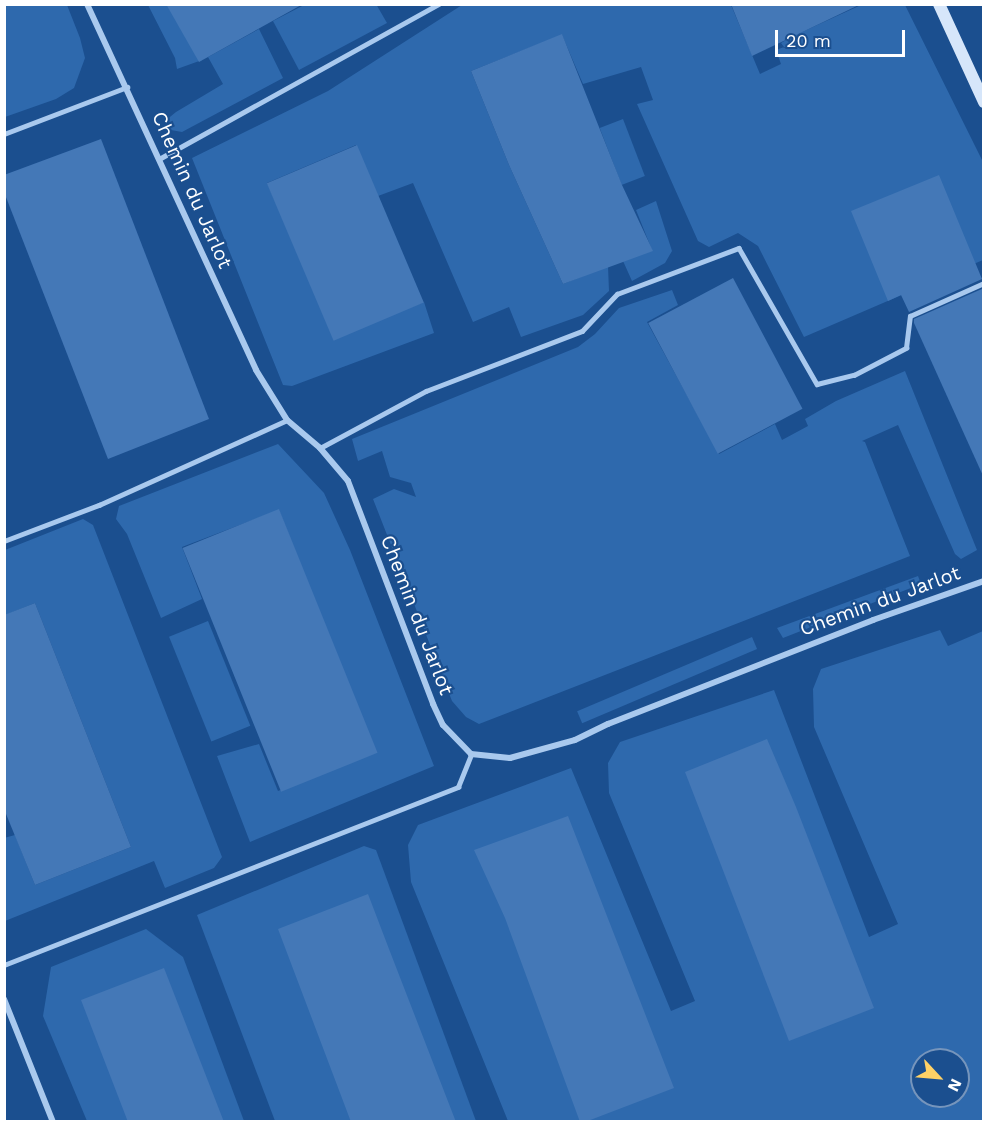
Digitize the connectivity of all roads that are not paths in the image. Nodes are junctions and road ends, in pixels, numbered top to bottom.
1 (87, 4) edge
2 (439, 4) edge
3 (939, 4) edge
4 (127, 87) junction
5 (984, 102) edge
6 (4, 134) edge
7 (159, 159) junction
8 (984, 284) edge
9 (287, 420) junction
10 (320, 448) junction
11 (4, 541) edge
12 (984, 581) edge
13 (471, 754) junction
14 (4, 965) edge
15 (4, 999) edge
16 (53, 1122) edge

1 - 4 street, Chemin du Jarlot
2 - 7 lane
3 - 5 street
4 - 6 lane
4 - 7 street, Chemin du Jarlot
7 - 9 street, Chemin du Jarlot
8 - 10 lane
9 - 10 street, Chemin du Jarlot
9 - 11 lane
10 - 13 street, Chemin du Jarlot
12 - 13 street, Chemin du Jarlot
13 - 14 lane
15 - 16 street

